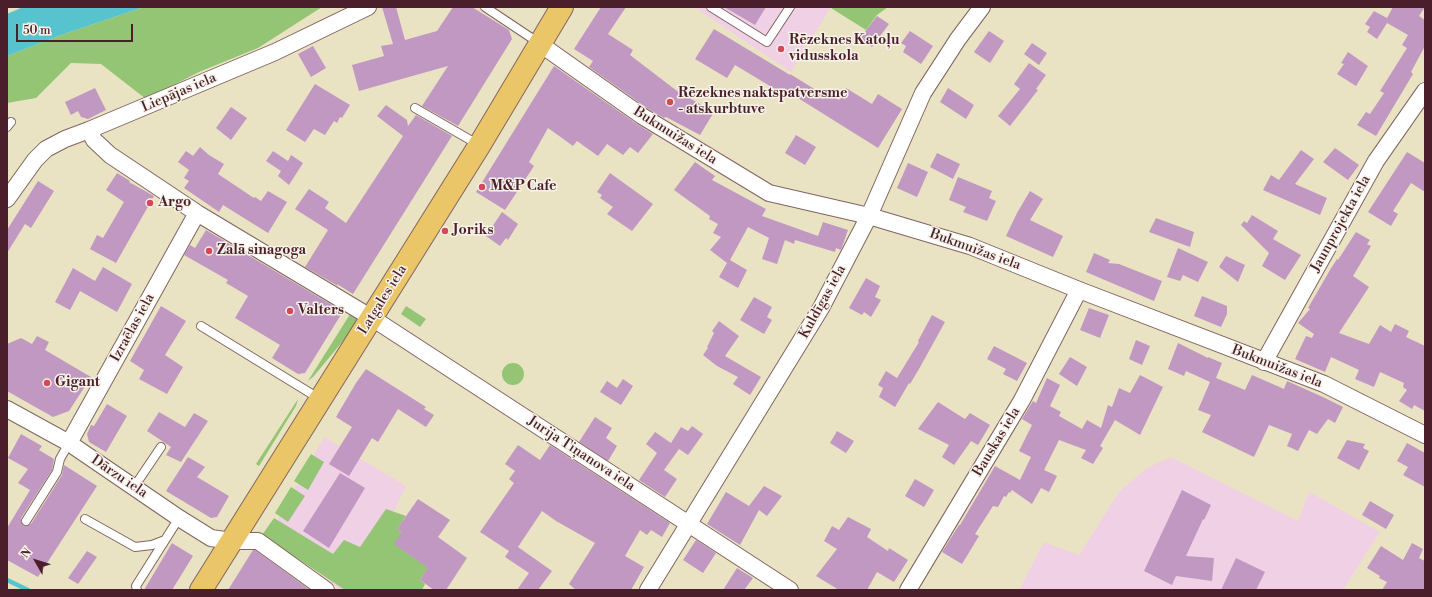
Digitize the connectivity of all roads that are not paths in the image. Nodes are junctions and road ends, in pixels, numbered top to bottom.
1 (368, 7) edge
2 (485, 7) edge
3 (562, 7) edge
4 (711, 7) edge
5 (790, 7) edge
6 (982, 7) edge
7 (540, 44) junction
8 (1425, 91) edge
9 (415, 108) dead end
10 (89, 130) junction
11 (479, 146) junction
12 (10, 191) edge
13 (197, 213) junction
14 (869, 216) junction
15 (1079, 290) junction
16 (372, 318) junction
17 (201, 326) dead end
18 (1264, 362) junction
19 (320, 399) junction
20 (7, 409) edge
21 (1425, 435) edge
22 (69, 443) junction
23 (162, 447) dead end
24 (134, 487) junction
25 (179, 518) junction
26 (85, 519) dead end
27 (26, 521) dead end
28 (689, 523) junction
29 (165, 540) junction
30 (231, 541) junction
31 (137, 590) edge
32 (201, 590) edge
33 (326, 590) edge
34 (648, 590) edge
35 (790, 590) edge
36 (908, 590) edge

1 - 10 street, Liepājas iela
2 - 7 lane
3 - 7 main road, Latgales iela
4 - 5 lane
6 - 14 street, Kuldīgas iela
7 - 11 main road, Latgales iela
7 - 14 street, Bukmuižas iela
8 - 18 street, Jaunprojekta iela
9 - 11 lane
10 - 12 street, Liepājas iela
10 - 13 street, Jurija Tiņanova iela
11 - 16 main road, Latgales iela
13 - 16 street, Jurija Tiņanova iela
13 - 22 street, Izraēlas iela
14 - 15 street, Bukmuižas iela
14 - 28 street, Kuldīgas iela
15 - 18 street, Bukmuižas iela
15 - 36 street, Bauskas iela
16 - 19 main road, Latgales iela
16 - 28 street, Jurija Tiņanova iela
17 - 19 lane
18 - 21 street, Bukmuižas iela
19 - 30 main road, Latgales iela
20 - 22 street, Dārzu iela
22 - 24 street, Dārzu iela
22 - 27 lane
23 - 24 lane
24 - 25 street, Dārzu iela
25 - 29 lane
25 - 30 street, Dārzu iela
26 - 29 lane
28 - 34 street, Kuldīgas iela
28 - 35 street, Jurija Tiņanova iela
29 - 31 lane
30 - 32 main road, Latgales iela
30 - 33 street, Dārzu iela

